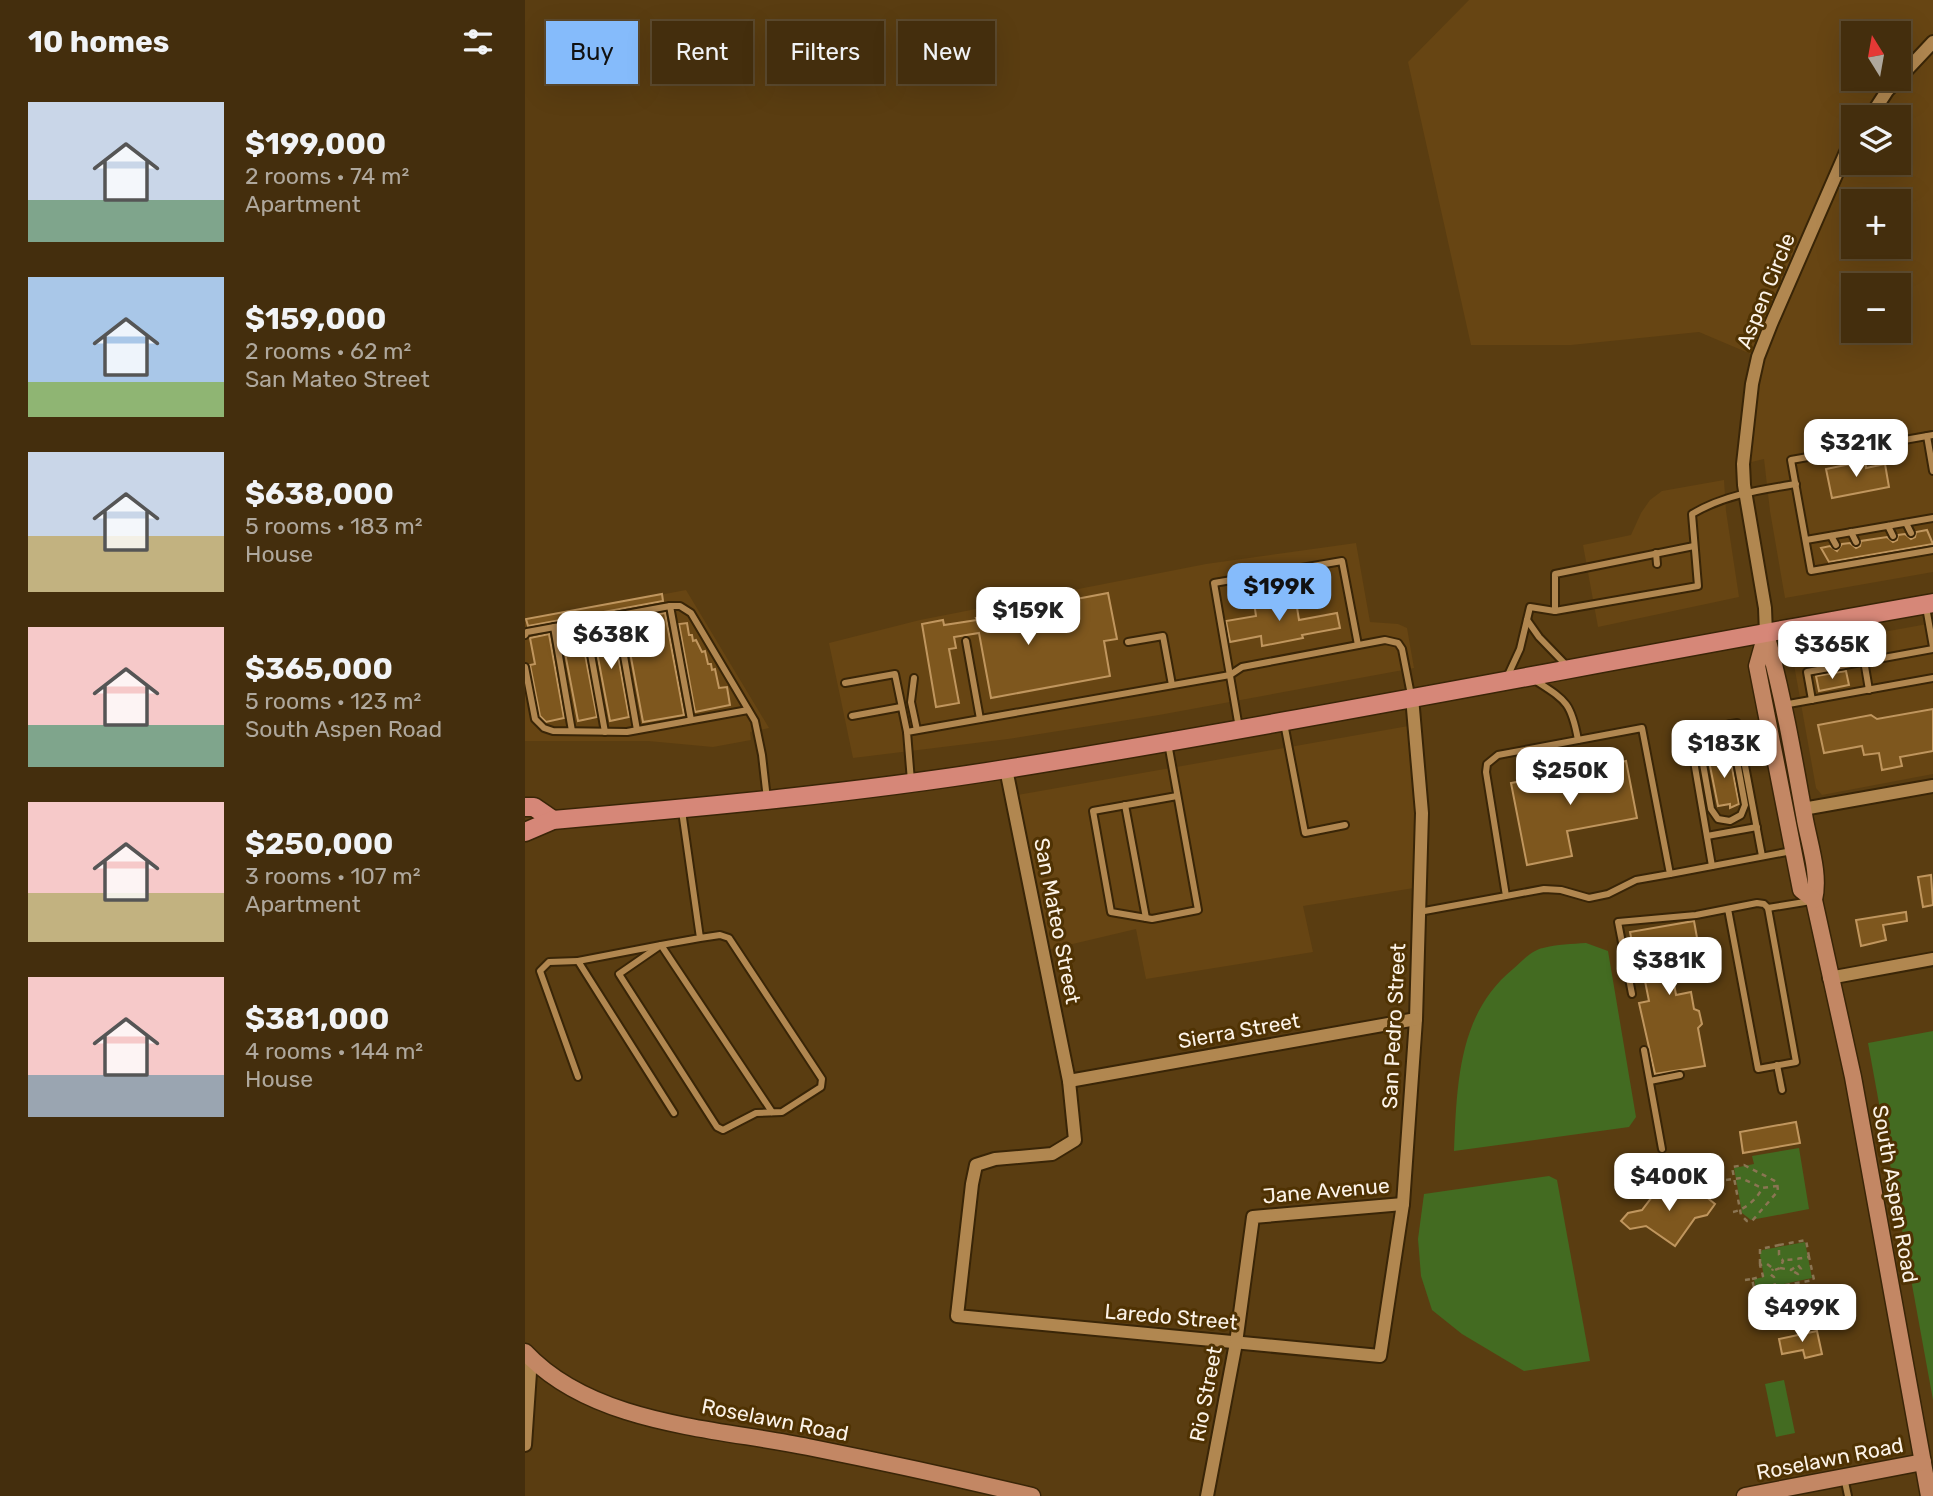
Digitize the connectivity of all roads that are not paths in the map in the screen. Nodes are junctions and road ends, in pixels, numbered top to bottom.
1 (1933, 42) edge
2 (1878, 105) edge
3 (1841, 164) edge
4 (1930, 435) edge
5 (1933, 471) edge
6 (1796, 484) junction
7 (1744, 492) junction
8 (1933, 518) edge
9 (1906, 523) junction
10 (1888, 526) junction
11 (1869, 529) junction
12 (1851, 532) junction
13 (1911, 533) dead end
14 (1831, 536) junction
15 (1893, 536) dead end
16 (1873, 539) dead end
17 (1806, 540) junction
18 (1856, 542) dead end
19 (1836, 545) dead end
20 (1694, 546) junction
21 (1933, 550) edge
22 (1656, 553) junction
23 (1638, 557) junction
24 (1621, 561) junction
25 (1606, 564) junction
26 (1657, 564) dead end
27 (1640, 567) dead end
28 (1585, 568) junction
29 (1622, 570) dead end
30 (1607, 572) dead end
31 (1587, 577) dead end
32 (1660, 584) dead end
33 (1644, 586) dead end
34 (1626, 590) dead end
35 (1610, 593) dead end
36 (1661, 593) junction
37 (1645, 596) junction
38 (1590, 597) dead end
39 (1627, 599) junction
40 (1611, 602) junction
41 (1929, 603) edge
42 (670, 606) junction
43 (1591, 606) junction
44 (1555, 611) junction
45 (617, 616) junction
46 (1857, 617) junction
47 (1527, 620) junction
48 (585, 621) junction
49 (554, 627) junction
50 (1766, 634) junction
51 (525, 635) edge
52 (966, 641) dead end
53 (1128, 642) dead end
54 (1358, 645) junction
55 (1933, 648) edge
56 (1864, 662) junction
57 (525, 667) edge
58 (1570, 669) junction
59 (1230, 675) junction
60 (1529, 676) junction
61 (913, 678) dead end
62 (1933, 678) edge
63 (1506, 680) junction
64 (845, 683) dead end
65 (1172, 685) junction
66 (1869, 690) junction
67 (1412, 697) junction
68 (1812, 700) junction
69 (1783, 705) junction
70 (901, 707) junction
71 (748, 710) junction
72 (852, 716) dead end
73 (979, 719) junction
74 (691, 720) junction
75 (1284, 721) junction
76 (1730, 724) junction
77 (1239, 729) junction
78 (638, 730) junction
79 (917, 730) junction
80 (1697, 730) junction
81 (572, 731) junction
82 (605, 732) junction
83 (907, 732) junction
84 (1578, 740) junction
85 (1168, 741) junction
86 (1006, 769) junction
87 (911, 783) junction
88 (1933, 786) edge
89 (1178, 796) junction
90 (767, 801) junction
91 (1125, 805) junction
92 (525, 807) edge
93 (682, 809) junction
94 (1803, 809) junction
95 (553, 820) junction
96 (1345, 825) dead end
97 (1756, 827) junction
98 (525, 832) edge
99 (1707, 836) junction
100 (1810, 848) junction
101 (1793, 850) junction
102 (1762, 856) junction
103 (1712, 866) junction
104 (1670, 874) junction
105 (1506, 896) junction
106 (1814, 900) junction
107 (1768, 908) junction
108 (1728, 909) junction
109 (1419, 912) junction
110 (1146, 918) junction
111 (700, 938) junction
112 (661, 944) junction
113 (1933, 959) edge
114 (577, 961) junction
115 (1829, 978) junction
116 (1632, 994) dead end
117 (1416, 1018) junction
118 (1644, 1050) dead end
119 (1777, 1065) junction
120 (1680, 1075) dead end
121 (578, 1077) dead end
122 (1069, 1081) junction
123 (1650, 1081) junction
124 (1782, 1090) dead end
125 (772, 1112) junction
126 (674, 1113) dead end
127 (1662, 1149) dead end
128 (1403, 1204) junction
129 (1253, 1217) joint
130 (957, 1316) joint
131 (1236, 1343) junction
132 (528, 1355) edge
133 (1380, 1356) joint
134 (525, 1445) edge
135 (1928, 1462) edge
136 (1844, 1477) junction
137 (1032, 1496) edge
138 (1207, 1496) edge
139 (1745, 1496) edge
140 (1847, 1496) edge
141 (1929, 1496) edge

1 - 2 street
3 - 7 street, Aspen Circle
4 - 5 lane
4 - 6 lane
6 - 7 lane
6 - 17 lane
7 - 20 lane
7 - 50 street, Aspen Circle
8 - 9 lane
9 - 10 lane
9 - 13 lane
10 - 11 lane
10 - 15 lane
11 - 12 lane
11 - 16 lane
12 - 14 lane
12 - 18 lane
14 - 17 lane
14 - 19 lane
17 - 21 lane
20 - 22 lane
20 - 36 lane
22 - 23 lane
22 - 26 lane
23 - 24 lane
23 - 27 lane
24 - 25 lane
24 - 29 lane
25 - 28 lane
25 - 30 lane
28 - 31 lane
28 - 44 lane
32 - 36 lane
33 - 37 lane
34 - 39 lane
35 - 40 lane
36 - 37 lane
37 - 39 lane
38 - 43 lane
39 - 40 lane
40 - 43 lane
41 - 46 main road
41 - 55 lane
42 - 45 lane
42 - 71 lane
42 - 74 lane
43 - 44 lane
44 - 47 lane
45 - 48 lane
45 - 78 lane
46 - 50 main road
46 - 56 lane
47 - 58 lane
47 - 63 lane
48 - 49 lane
48 - 82 lane
49 - 51 lane
49 - 81 lane
50 - 58 main road
50 - 69 street, South Aspen Road
50 - 101 street, South Aspen Road
52 - 73 lane
53 - 65 lane
54 - 59 lane
54 - 59 lane
54 - 67 lane
55 - 56 lane
56 - 66 lane
56 - 68 lane
57 - 81 lane
58 - 60 main road
59 - 65 lane
59 - 77 lane
60 - 63 main road
60 - 84 lane
61 - 79 lane
62 - 66 lane
63 - 67 main road
64 - 70 lane
65 - 73 lane
66 - 68 lane
67 - 75 main road
67 - 109 street, San Pedro Street
68 - 69 lane
69 - 94 street, South Aspen Road
70 - 72 lane
70 - 83 lane
71 - 74 lane
71 - 90 lane
73 - 79 lane
74 - 78 lane
75 - 77 main road
75 - 96 lane
76 - 80 lane
76 - 80 lane
76 - 97 lane
77 - 85 main road
78 - 82 lane
79 - 83 lane
80 - 99 lane
81 - 82 lane
83 - 87 lane
84 - 104 lane
84 - 105 lane
85 - 86 main road
85 - 89 lane
86 - 87 main road
86 - 122 street, San Mateo Street
87 - 90 main road
88 - 94 street
89 - 91 lane
89 - 110 lane
90 - 93 main road
91 - 110 lane
91 - 110 lane
92 - 95 main road
93 - 95 main road
93 - 111 lane
94 - 100 street, South Aspen Road
95 - 98 main road
97 - 99 lane
97 - 102 lane
99 - 103 lane
100 - 101 lane
100 - 106 street, South Aspen Road
101 - 102 lane
101 - 106 street, South Aspen Road
102 - 103 lane
103 - 104 lane
104 - 105 lane
105 - 109 lane
106 - 107 lane
106 - 115 street, South Aspen Road
107 - 108 lane
107 - 119 lane
108 - 116 lane
108 - 119 lane
109 - 117 street, San Pedro Street
111 - 112 lane
111 - 125 lane
112 - 114 lane
112 - 125 lane
112 - 125 lane
113 - 115 street
114 - 121 lane
114 - 126 lane
115 - 135 street, South Aspen Road
117 - 122 street, Sierra Street
117 - 128 street, San Pedro Street
118 - 123 lane
119 - 124 lane
120 - 123 lane
122 - 130 street, San Mateo Street
123 - 127 lane
128 - 129 street, Jane Avenue
128 - 133 street, San Pedro Street
129 - 131 street, Rio Street
130 - 131 street, Laredo Street
131 - 133 street, Laredo Street
131 - 138 street, Rio Street
132 - 134 street
132 - 137 street, Roselawn Road
135 - 136 street, Roselawn Road
135 - 141 street, South Aspen Road
136 - 139 street, Roselawn Road
136 - 140 lane

